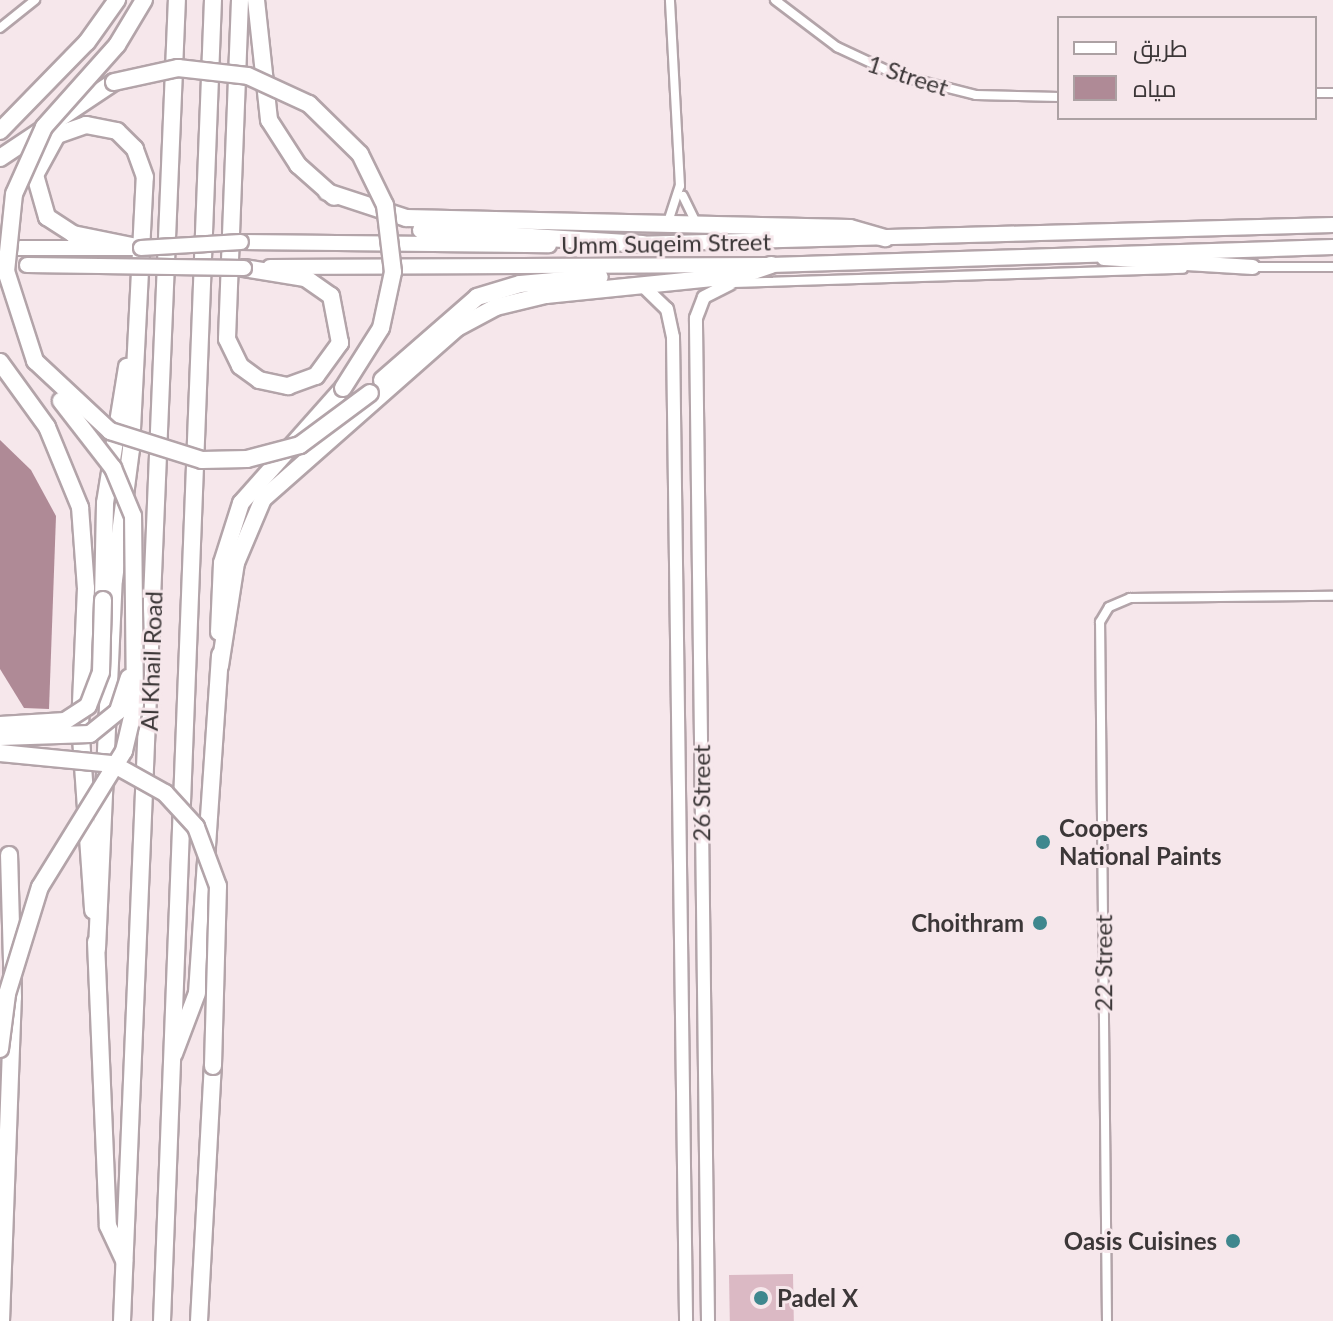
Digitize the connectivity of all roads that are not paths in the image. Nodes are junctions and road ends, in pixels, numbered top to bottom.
1 (35, 0) edge
2 (117, 0) edge
3 (144, 0) edge
4 (177, 0) edge
5 (213, 0) edge
6 (240, 0) edge
7 (256, 0) edge
8 (670, 0) edge
9 (775, 0) edge
10 (0, 28) edge
11 (1057, 97) edge
12 (0, 131) edge
13 (23, 140) junction
14 (0, 151) edge
15 (0, 158) edge
16 (680, 186) junction
17 (327, 192) junction
18 (1333, 218) edge
19 (1293, 225) junction
20 (1333, 225) edge
21 (662, 228) junction
22 (703, 228) junction
23 (886, 238) junction
24 (643, 244) junction
25 (1333, 247) edge
26 (0, 248) edge
27 (141, 248) junction
28 (1093, 254) junction
29 (766, 264) junction
30 (0, 266) edge
31 (1253, 267) junction
32 (1333, 267) edge
33 (244, 268) junction
34 (730, 284) junction
35 (645, 288) junction
36 (140, 294) junction
37 (521, 300) junction
38 (0, 362) edge
39 (48, 379) junction
40 (675, 492) junction
41 (698, 509) junction
42 (1333, 596) edge
43 (136, 621) junction
44 (220, 666) junction
45 (0, 725) edge
46 (0, 737) edge
47 (0, 753) edge
48 (678, 778) junction
49 (700, 804) junction
50 (9, 855) dead end
51 (97, 949) junction
52 (0, 1049) edge
53 (173, 1056) junction
54 (0, 1203) edge
55 (0, 1226) edge
56 (124, 1260) junction
57 (1, 1321) edge
58 (122, 1321) edge
59 (162, 1321) edge
60 (202, 1321) edge
61 (686, 1321) edge
62 (708, 1321) edge
63 (1107, 1321) edge

1 - 10 street
2 - 12 highway
3 - 39 highway, bridge
4 - 56 highway, Al Khail Road
5 - 53 highway, Al Khail Road
6 - 33 highway
7 - 17 highway
8 - 16 street
9 - 11 street, 1 Street
13 - 14 highway
13 - 15 highway
13 - 44 highway, bridge
16 - 21 street
16 - 22 street
17 - 21 highway
17 - 24 highway
18 - 19 main road
19 - 20 main road, Umm Suqeim Street
19 - 23 main road, Umm Suqeim Street
21 - 22 highway
22 - 23 highway
23 - 24 main road, Umm Suqeim Street
24 - 27 main road, Umm Suqeim Street, bridge
25 - 28 main road, Umm Suqeim Street
26 - 27 main road, Umm Suqeim Street
27 - 36 highway
28 - 29 main road, Umm Suqeim Street
28 - 31 main road
29 - 33 main road, Umm Suqeim Street
29 - 37 highway
29 - 39 highway, bridge
30 - 33 main road, Umm Suqeim Street, bridge
31 - 32 street
31 - 34 street
34 - 35 street
34 - 41 main road, 26 Street
35 - 37 street
35 - 40 main road, 26 Street
36 - 45 highway, bridge
36 - 51 highway
37 - 44 highway
38 - 51 highway
39 - 43 highway, bridge
40 - 41 main road
40 - 48 main road, 26 Street
41 - 49 main road, 26 Street
42 - 63 street, 22 Street
43 - 46 highway, bridge
43 - 52 highway, bridge
44 - 53 highway
47 - 60 highway, bridge
48 - 49 main road
48 - 61 main road, 26 Street
49 - 62 main road, 26 Street
50 - 57 highway
51 - 56 highway
53 - 59 highway, Al Khail Road
54 - 55 highway
56 - 58 highway, Al Khail Road

